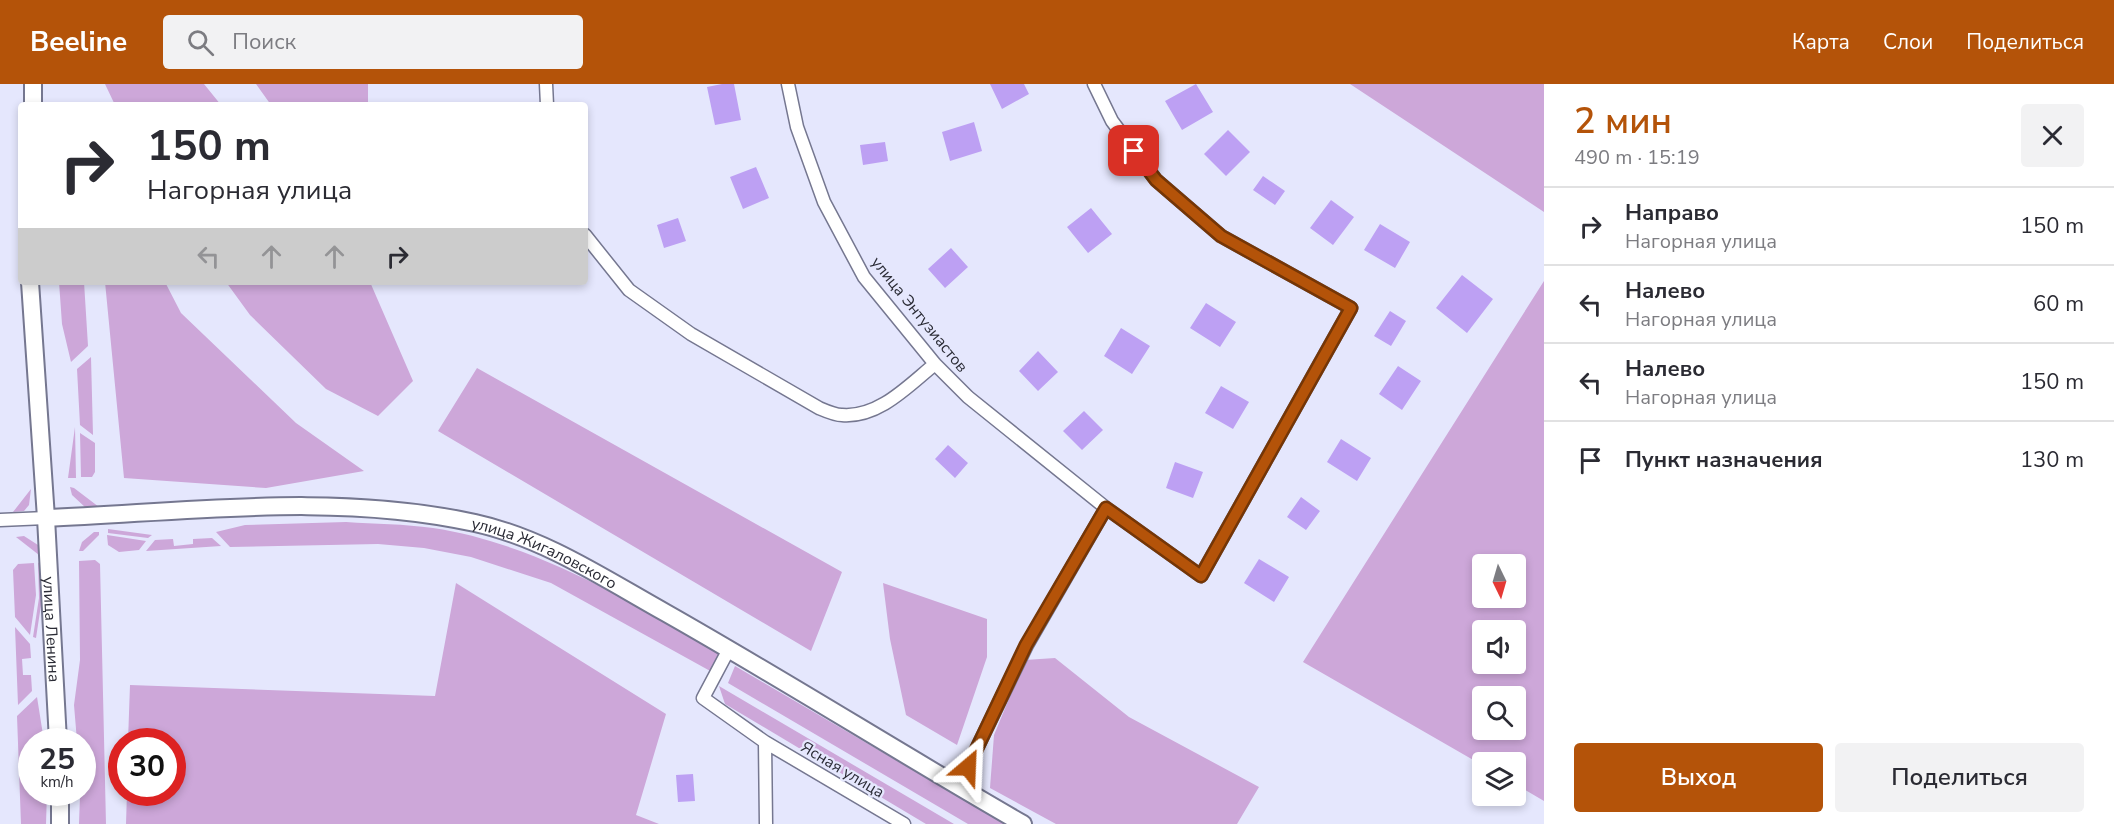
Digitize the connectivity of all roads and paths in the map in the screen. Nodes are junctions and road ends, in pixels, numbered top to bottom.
1 (33, 84) edge
2 (546, 84) edge
3 (788, 84) edge
4 (1094, 84) edge
5 (33, 102) edge
6 (547, 102) edge
7 (588, 239) edge
8 (30, 285) edge
9 (936, 364) junction
10 (1106, 508) junction
11 (46, 518) junction
12 (0, 520) edge
13 (729, 649) junction
14 (57, 728) edge
15 (765, 742) junction
16 (958, 787) junction
17 (60, 806) edge
18 (60, 824) edge
19 (766, 824) edge
20 (904, 824) edge
21 (1023, 824) edge

1 - 5 main road
2 - 6 street
3 - 9 street, улица Энтузиастов
4 - 10 street, улица Энтузиастов
7 - 9 street
8 - 11 main road, улица Ленина
9 - 10 street, улица Энтузиастов
10 - 16 street
11 - 12 street, улица Жигаловского
11 - 13 main road, улица Жигаловского
11 - 14 main road, улица Ленина
13 - 15 street, Ясная улица
13 - 16 main road, улица Жигаловского
15 - 19 street
15 - 20 street, Ясная улица
16 - 21 main road, улица Жигаловского
17 - 18 main road

